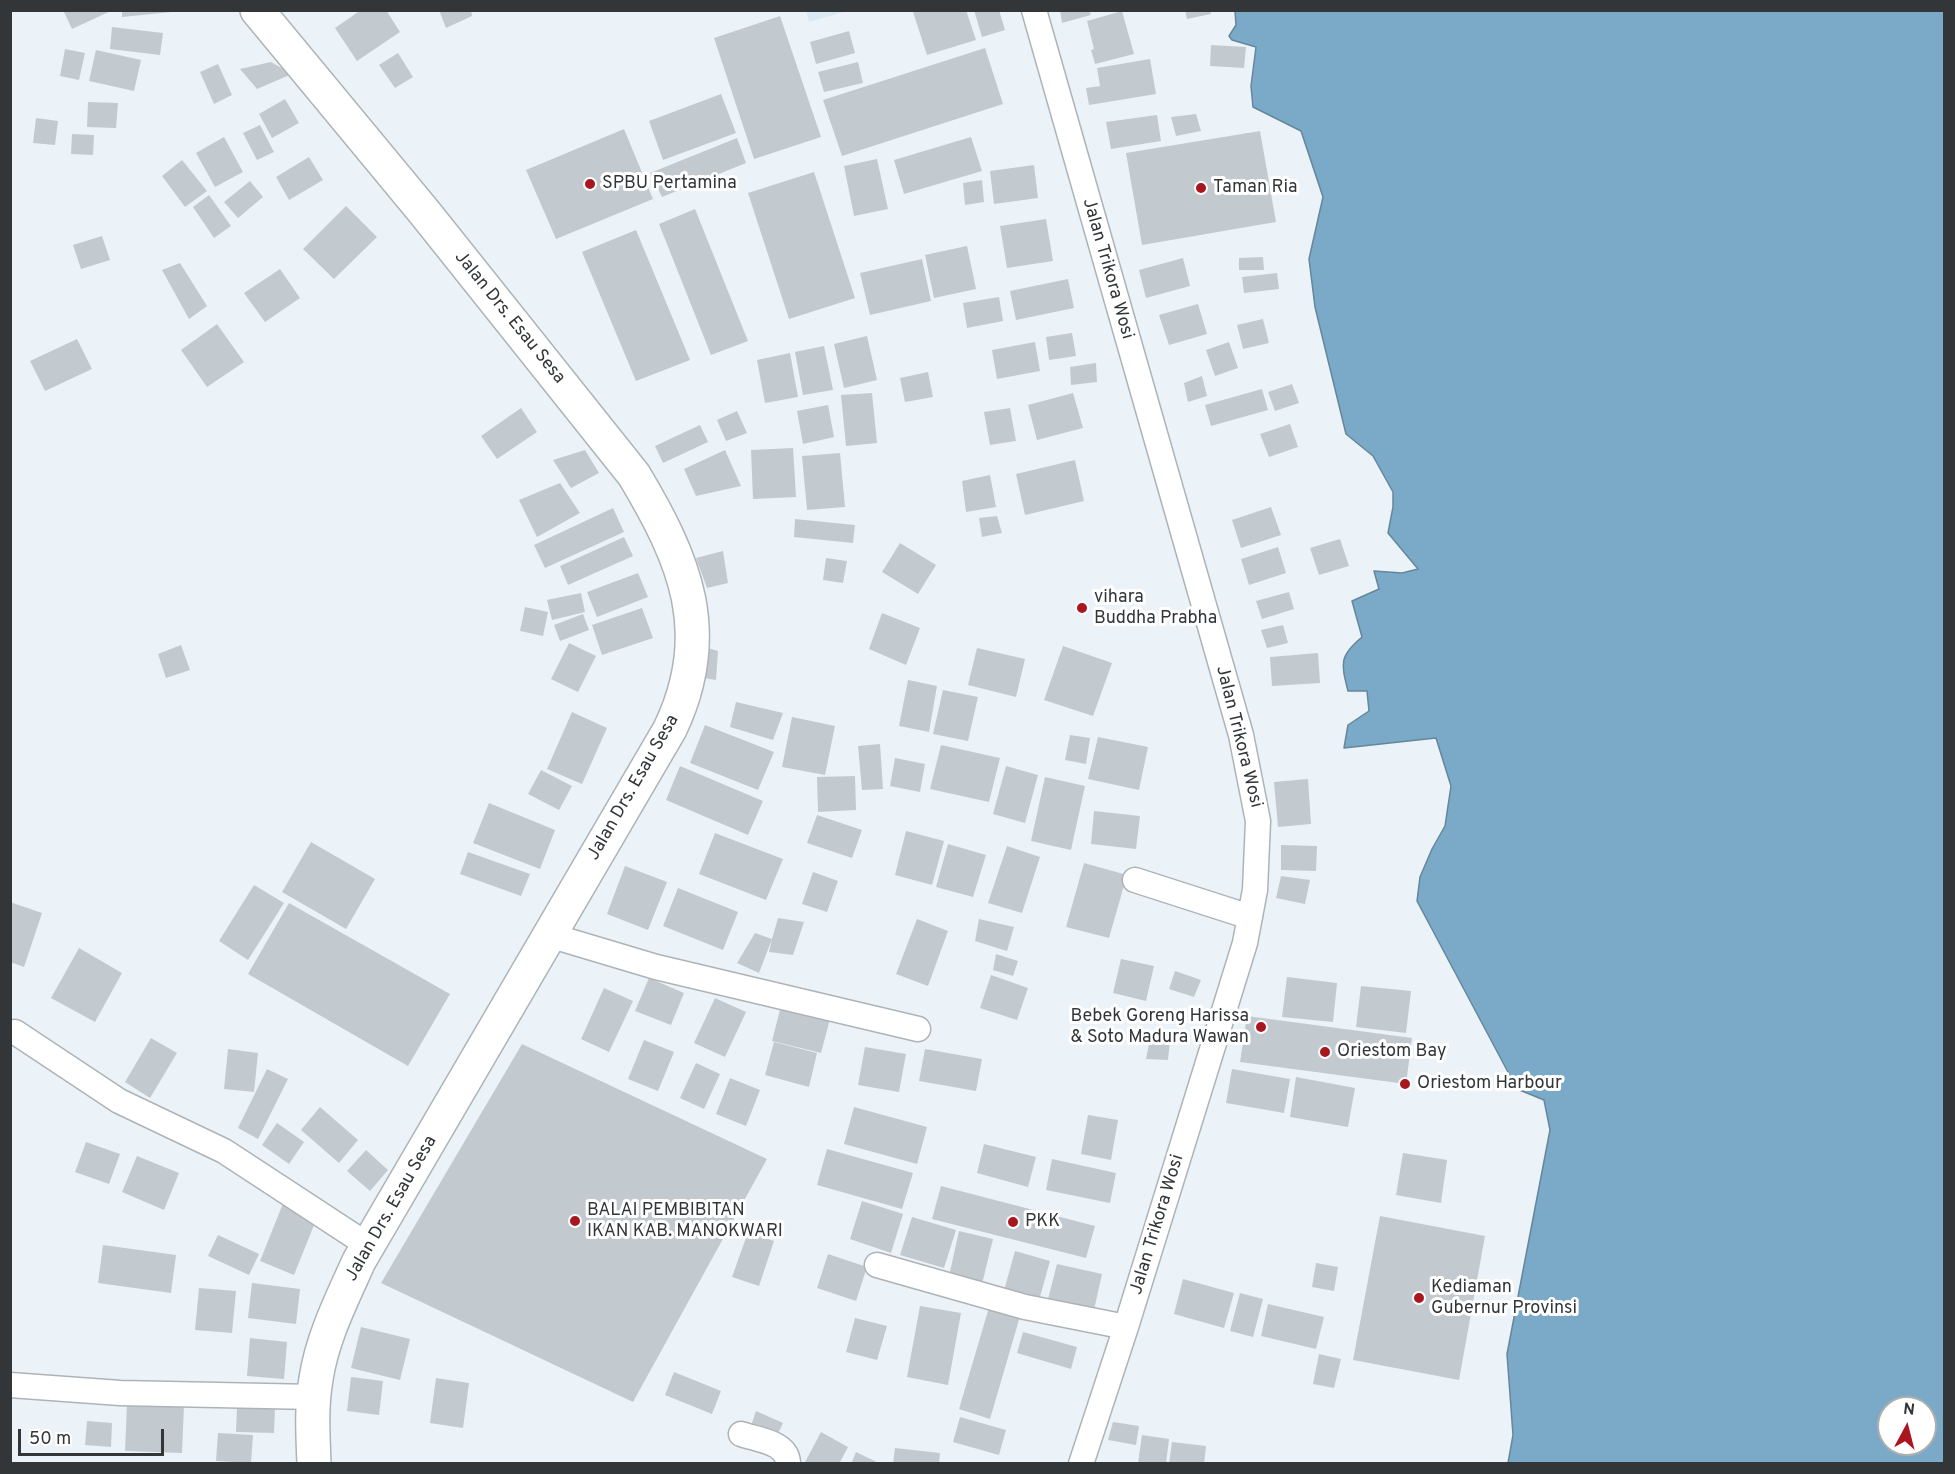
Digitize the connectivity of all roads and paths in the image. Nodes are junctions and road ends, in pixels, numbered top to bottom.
1 (257, 10) edge
2 (1034, 10) edge
3 (1135, 880) dead end
4 (1250, 916) junction
5 (549, 935) junction
6 (918, 1029) dead end
7 (15, 1032) dead end
8 (369, 1246) junction
9 (877, 1265) dead end
10 (1126, 1327) junction
11 (10, 1385) edge
12 (314, 1397) junction
13 (741, 1434) dead end
14 (314, 1464) edge
15 (788, 1464) edge
16 (1081, 1464) edge

1 - 5 highway, Jalan Drs. Esau Sesa
2 - 4 street, Jalan Trikora Wosi
3 - 4 street
4 - 10 street, Jalan Trikora Wosi
5 - 6 street
5 - 8 highway, Jalan Drs. Esau Sesa
7 - 8 street
8 - 12 highway, Jalan Drs. Esau Sesa
9 - 10 street
10 - 16 street, Jalan Trikora Wosi
11 - 12 street
12 - 14 highway, Jalan Drs. Esau Sesa
13 - 15 street

